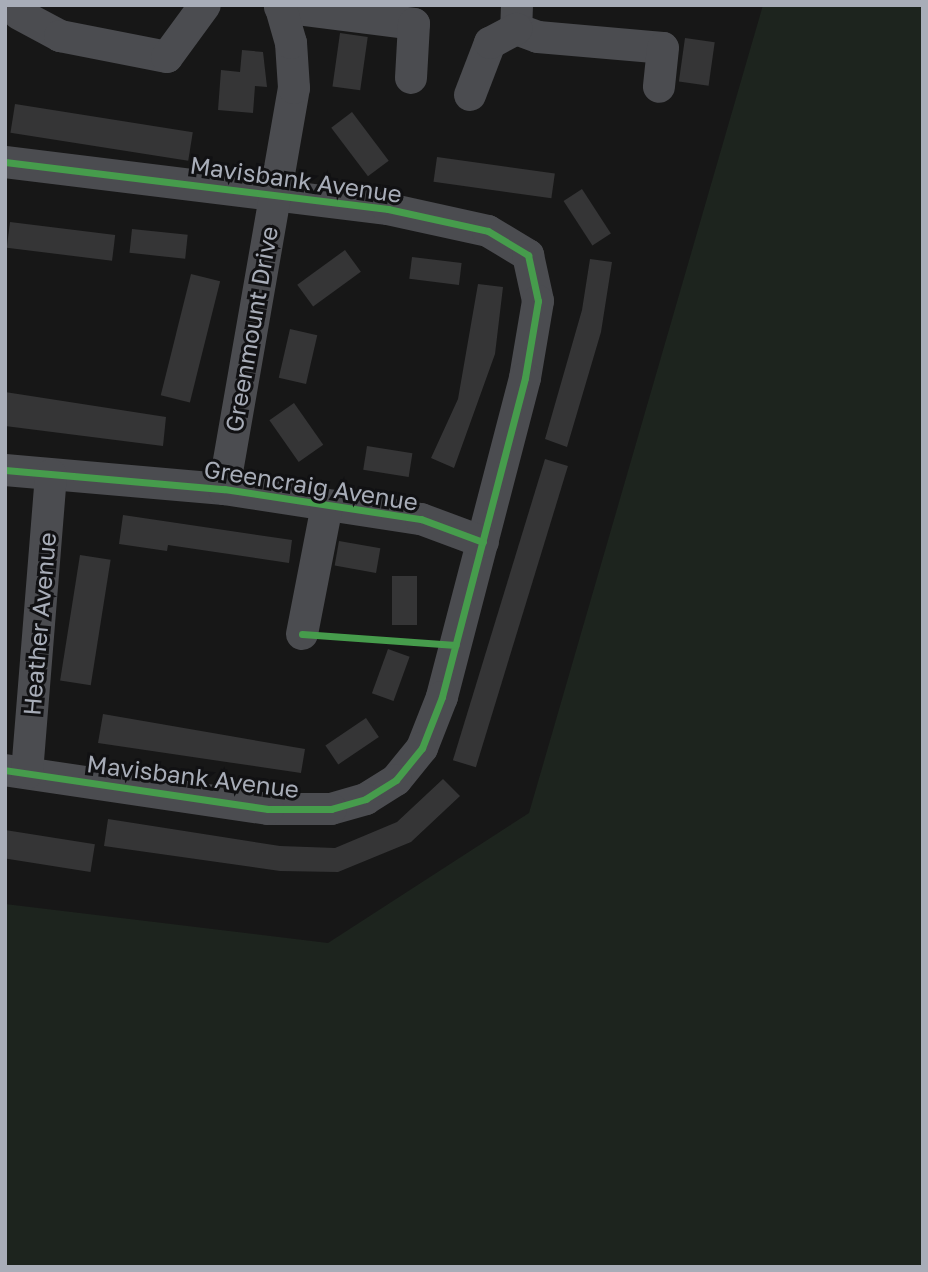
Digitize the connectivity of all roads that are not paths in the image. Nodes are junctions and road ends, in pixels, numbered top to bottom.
1 (205, 5) edge
2 (280, 6) edge
3 (19, 14) dead end
4 (516, 17) edge
5 (411, 78) dead end
6 (659, 87) dead end
7 (470, 95) dead end
8 (5, 162) edge
9 (274, 194) junction
10 (5, 470) edge
11 (51, 475) junction
12 (225, 489) junction
13 (327, 505) junction
14 (482, 542) junction
15 (302, 634) dead end
16 (16, 772) edge

1 - 3 street
2 - 5 street
2 - 9 street, Greenmount Drive
4 - 6 street
4 - 7 street
8 - 9 street, Mavisbank Avenue
9 - 12 street, Greenmount Drive
9 - 14 street, Mavisbank Avenue
10 - 11 street, Greencraig Avenue
11 - 12 street, Greencraig Avenue
11 - 16 street, Heather Avenue
12 - 13 street, Greencraig Avenue
13 - 14 street, Greencraig Avenue
13 - 15 street
14 - 16 street, Mavisbank Avenue

